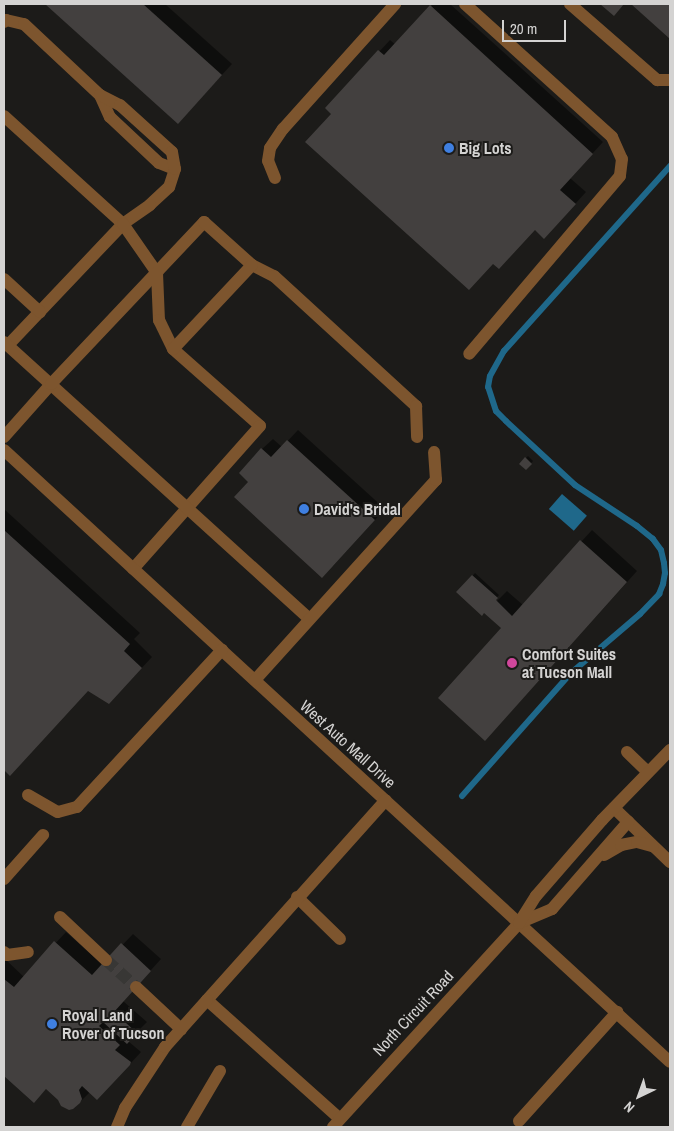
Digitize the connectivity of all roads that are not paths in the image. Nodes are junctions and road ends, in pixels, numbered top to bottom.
1 (394, 4) edge
2 (465, 4) edge
3 (570, 4) edge
4 (4, 22) edge
5 (670, 80) edge
6 (4, 116) edge
7 (275, 178) dead end
8 (123, 224) junction
9 (252, 265) junction
10 (157, 274) junction
11 (4, 279) edge
12 (40, 312) junction
13 (6, 344) edge
14 (173, 349) junction
15 (469, 354) dead end
16 (50, 384) junction
17 (4, 437) edge
18 (417, 437) dead end
19 (434, 452) dead end
20 (8, 454) edge
21 (4, 468) edge
22 (188, 508) junction
23 (133, 569) junction
24 (310, 620) junction
25 (222, 650) junction
26 (255, 680) junction
27 (670, 750) edge
28 (627, 752) dead end
29 (648, 772) junction
30 (28, 795) dead end
31 (386, 800) junction
32 (614, 808) junction
33 (628, 822) junction
34 (43, 835) dead end
35 (652, 846) junction
36 (670, 862) edge
37 (591, 864) junction
38 (4, 879) edge
39 (297, 897) junction
40 (60, 917) dead end
41 (519, 923) junction
42 (340, 939) dead end
43 (4, 952) edge
44 (28, 952) dead end
45 (106, 960) tunnel mouth
46 (136, 987) tunnel mouth
47 (207, 1000) junction
48 (617, 1012) junction
49 (181, 1029) junction
50 (670, 1062) edge
51 (220, 1071) dead end
52 (519, 1121) dead end
53 (336, 1123) edge
54 (116, 1127) edge
55 (186, 1127) edge

1 - 7 street
2 - 15 street
3 - 5 street
4 - 8 street
6 - 8 street
8 - 10 street
8 - 12 street
9 - 10 street
9 - 14 street
9 - 18 street
10 - 14 street
10 - 16 street
11 - 12 street
12 - 13 street
13 - 16 street
14 - 22 street
16 - 17 street
16 - 22 street
19 - 24 street
20 - 21 street
20 - 23 street, West Auto Mall Drive
22 - 23 street
22 - 24 street
23 - 25 street, West Auto Mall Drive
24 - 26 street
25 - 26 street, West Auto Mall Drive
25 - 30 street
26 - 31 street, West Auto Mall Drive
27 - 29 street
28 - 29 street
29 - 32 street
31 - 39 street
31 - 41 street, West Auto Mall Drive
32 - 33 street
32 - 41 street
33 - 35 street
33 - 37 street
34 - 38 street
35 - 36 street
35 - 37 street
37 - 41 street
39 - 42 street
39 - 47 street
40 - 45 street
41 - 48 street, West Auto Mall Drive
41 - 53 street, North Circuit Road
43 - 44 street
46 - 49 street
47 - 49 street
47 - 53 street
48 - 50 street, West Auto Mall Drive
48 - 52 street
49 - 54 street
51 - 55 street

